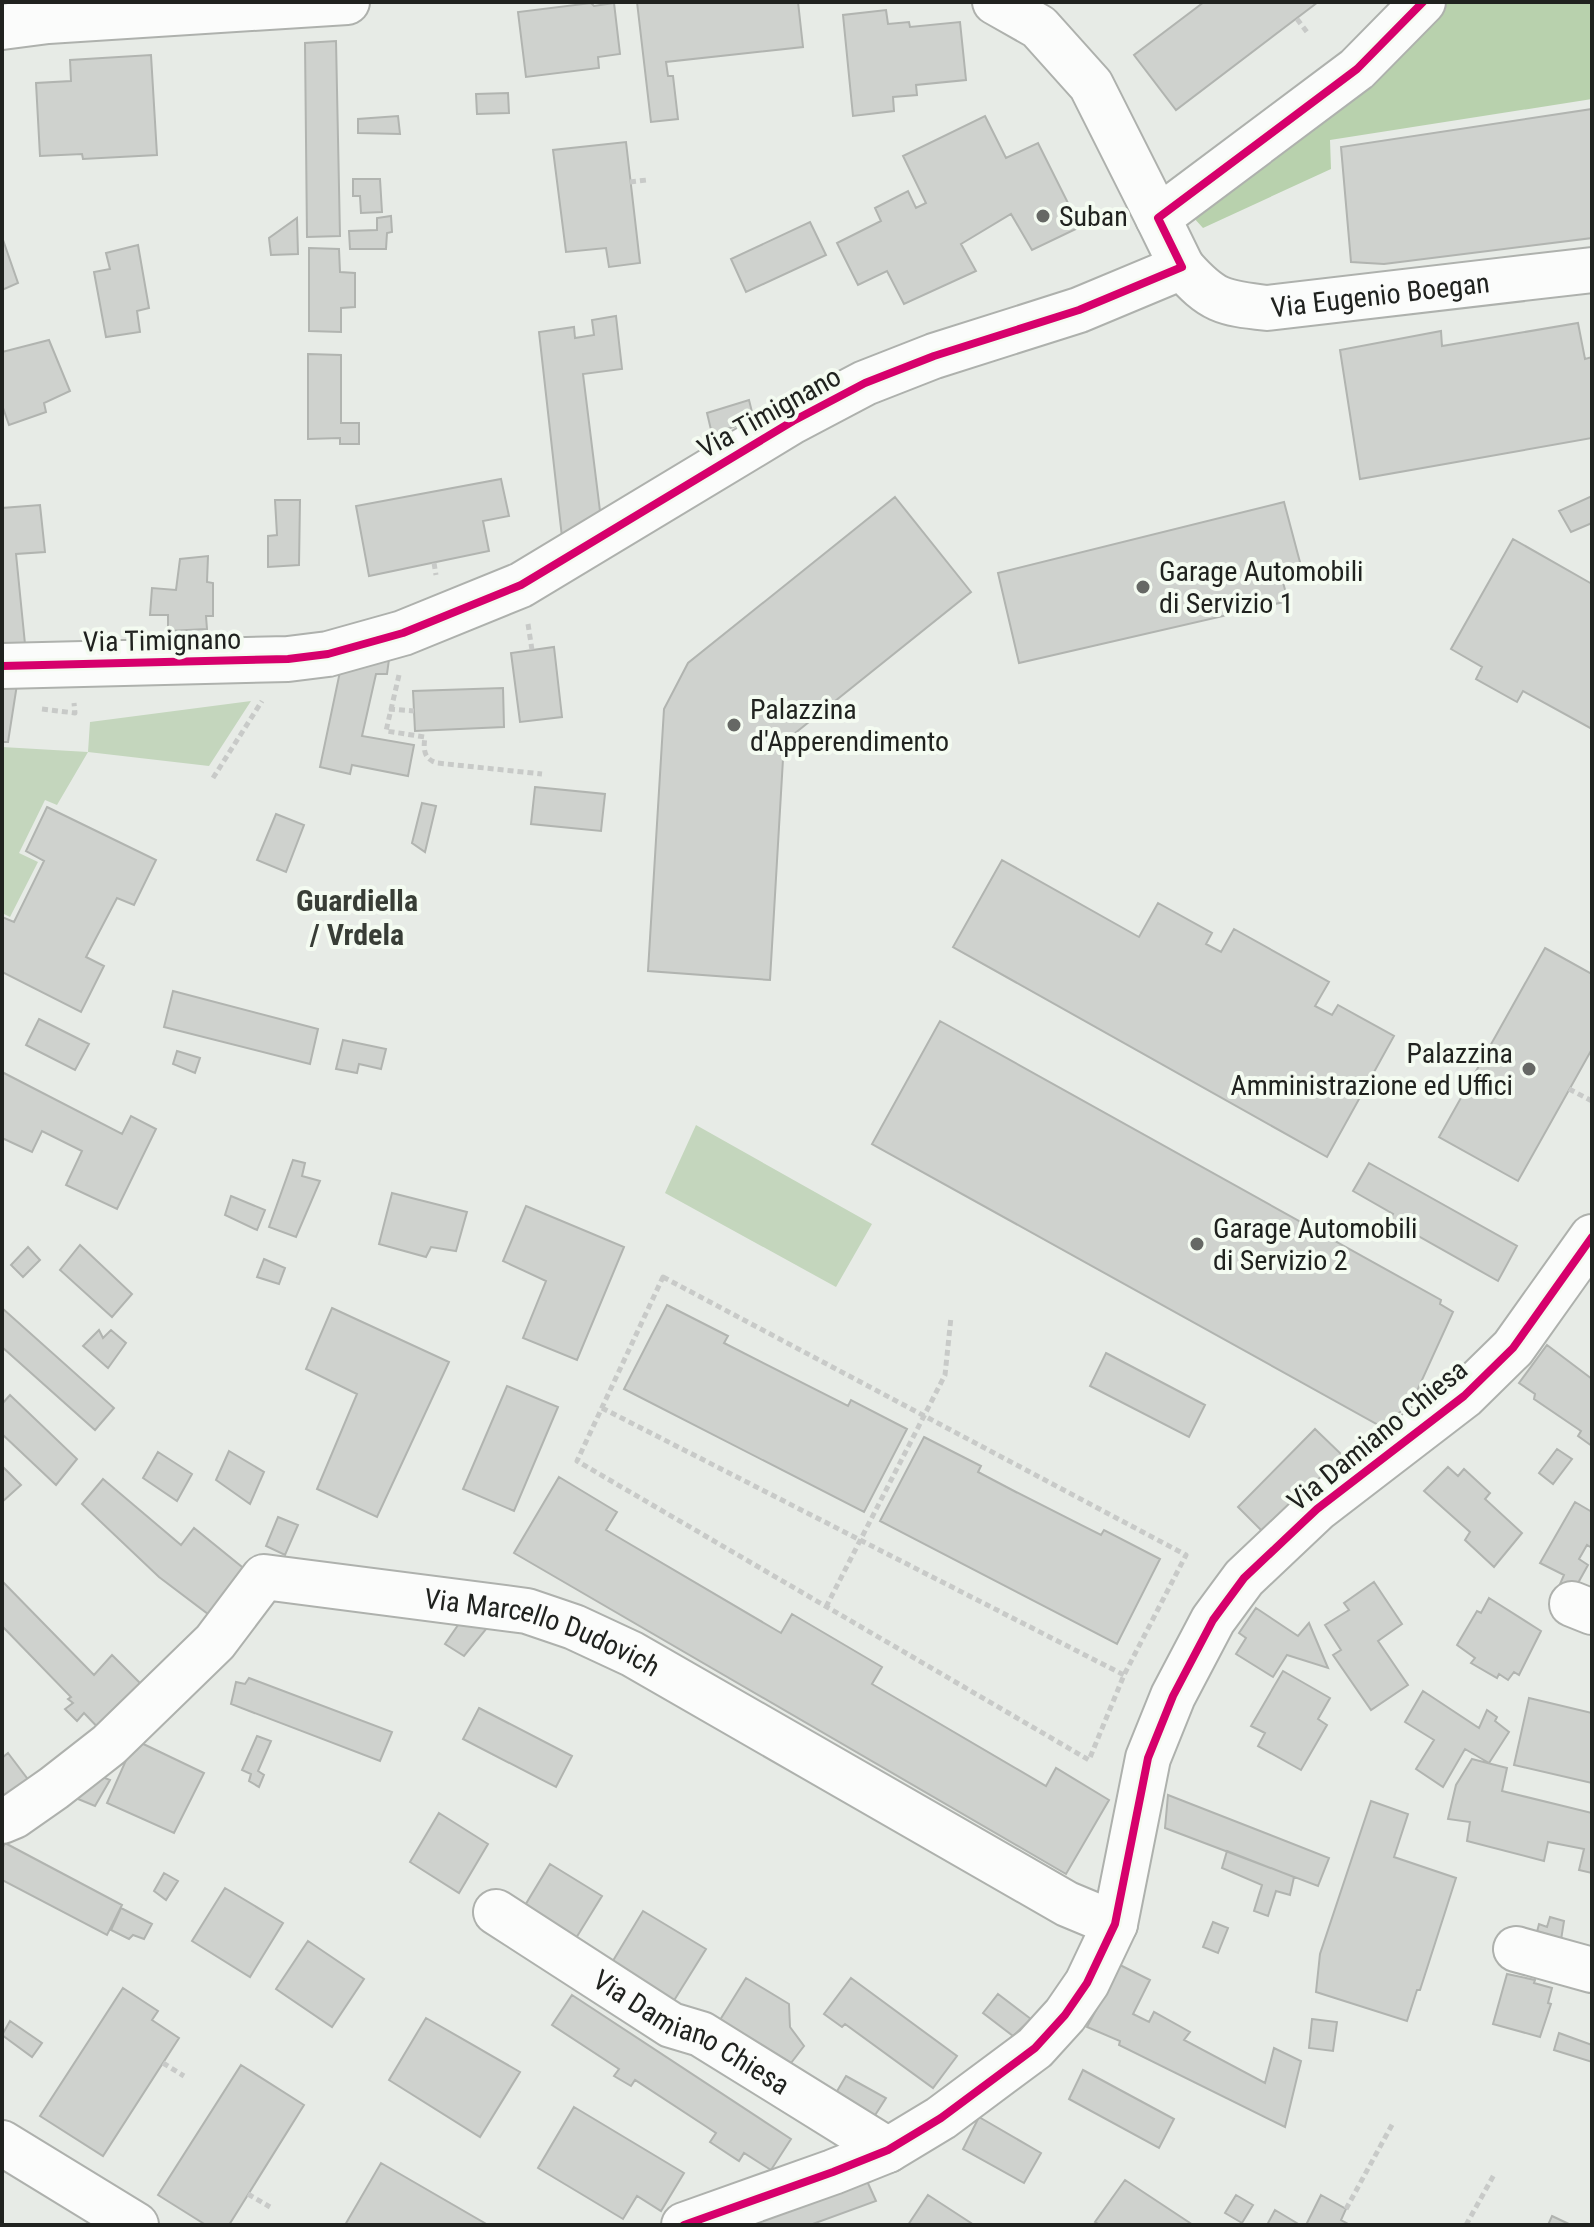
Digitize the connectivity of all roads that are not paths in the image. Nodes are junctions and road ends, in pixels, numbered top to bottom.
1 (347, 2) edge
2 (995, 2) edge
3 (1423, 2) edge
4 (2, 27) edge
5 (1158, 218) junction
6 (1182, 267) junction
7 (1592, 270) edge
8 (2, 666) edge
9 (1592, 1237) edge
10 (2, 1821) edge
11 (496, 1912) dead end
12 (1115, 1924) junction
13 (1516, 1949) dead end
14 (1592, 1970) edge
15 (2, 2143) edge
16 (888, 2150) junction
17 (136, 2225) edge
18 (684, 2225) edge

1 - 4 street
2 - 5 street
3 - 5 street
5 - 6 street
6 - 7 street, Via Eugenio Boegan
6 - 8 street, Via Timignano
9 - 12 street, Via Damiano Chiesa
10 - 12 street, Via Marcello Dudovich
11 - 16 street, Via Damiano Chiesa
12 - 16 street, Via Damiano Chiesa
13 - 14 street
15 - 17 street
16 - 18 street, Via Damiano Chiesa

